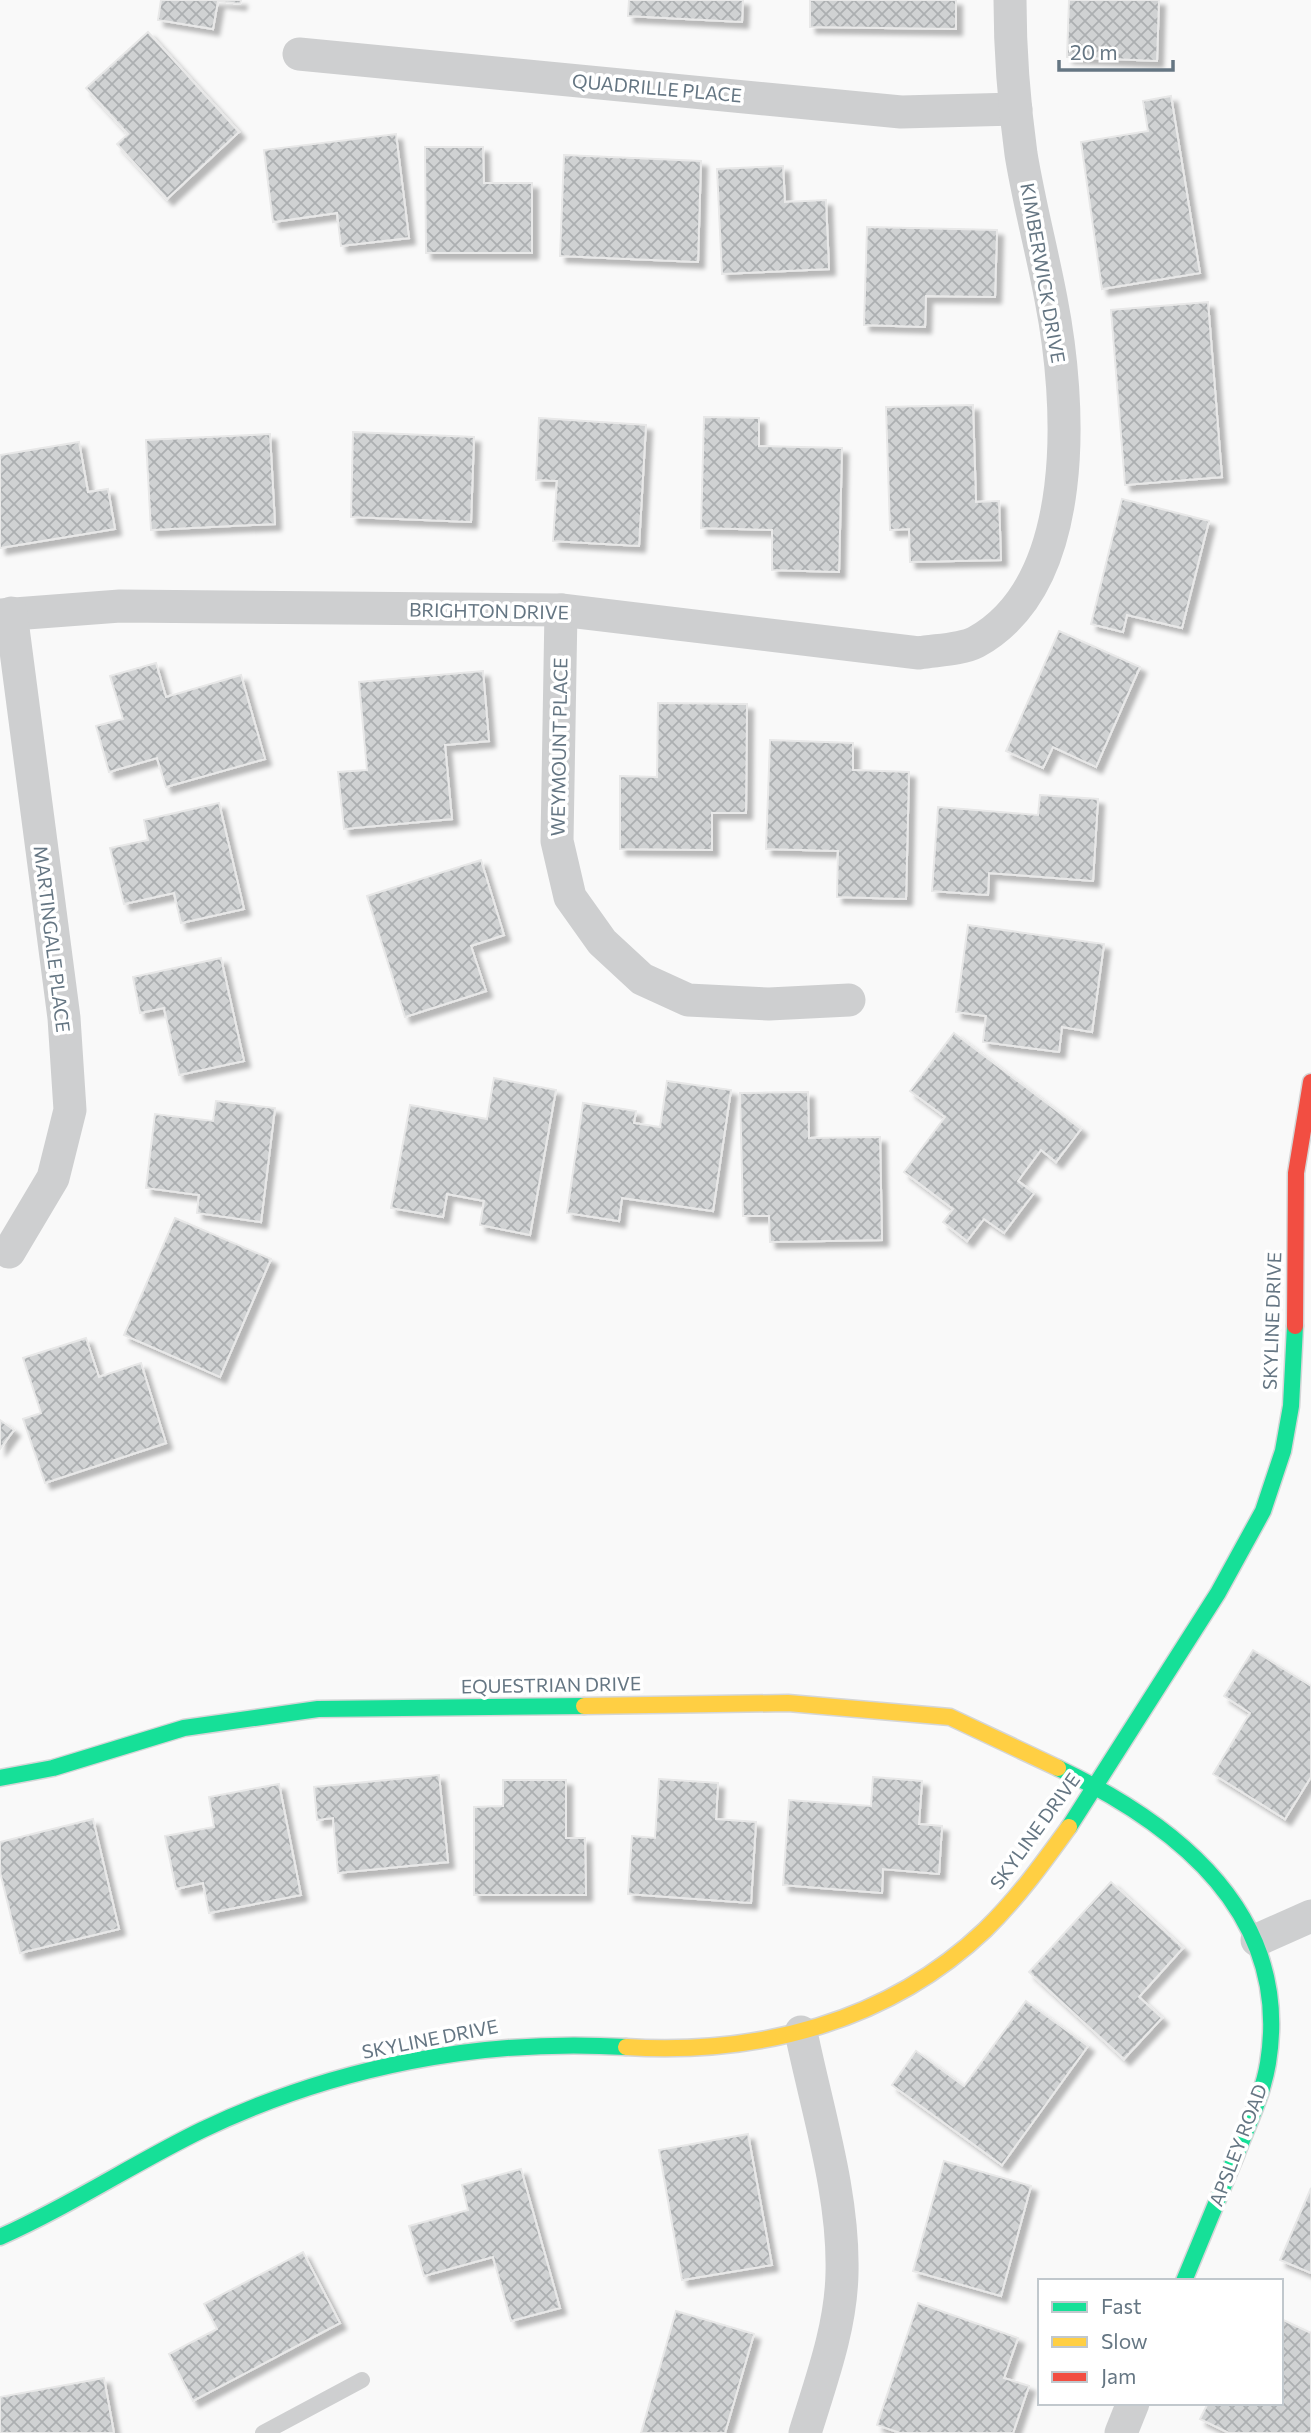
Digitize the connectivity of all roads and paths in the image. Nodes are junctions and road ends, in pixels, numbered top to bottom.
1 (1010, 0) edge
2 (299, 54) dead end
3 (1016, 109) junction
4 (561, 610) junction
5 (5, 614) edge
6 (975, 643) joint
7 (849, 1000) dead end
8 (1311, 1082) edge
9 (9, 1252) dead end
10 (0, 1778) edge
11 (1095, 1786) junction
12 (1311, 1916) edge
13 (1257, 1940) junction
14 (801, 2032) junction
15 (0, 2237) edge
16 (1185, 2279) edge
17 (362, 2380) dead end
18 (1132, 2405) edge
19 (263, 2433) edge
20 (805, 2433) edge
21 (1121, 2433) edge

1 - 3 street, KIMBERWICK DRIVE
2 - 3 street, QUADRILLE PLACE
3 - 6 street, KIMBERWICK DRIVE
4 - 5 street, BRIGHTON DRIVE
4 - 6 street, BRIGHTON DRIVE
4 - 7 street, WEYMOUNT PLACE
5 - 9 street, MARTINGALE PLACE
8 - 11 street, SKYLINE DRIVE
10 - 11 street, EQUESTRIAN DRIVE
11 - 13 street, APSLEY ROAD
11 - 14 street, SKYLINE DRIVE
12 - 13 street
13 - 16 street, APSLEY ROAD
14 - 15 street, SKYLINE DRIVE
14 - 20 street
17 - 19 lane
18 - 21 street

